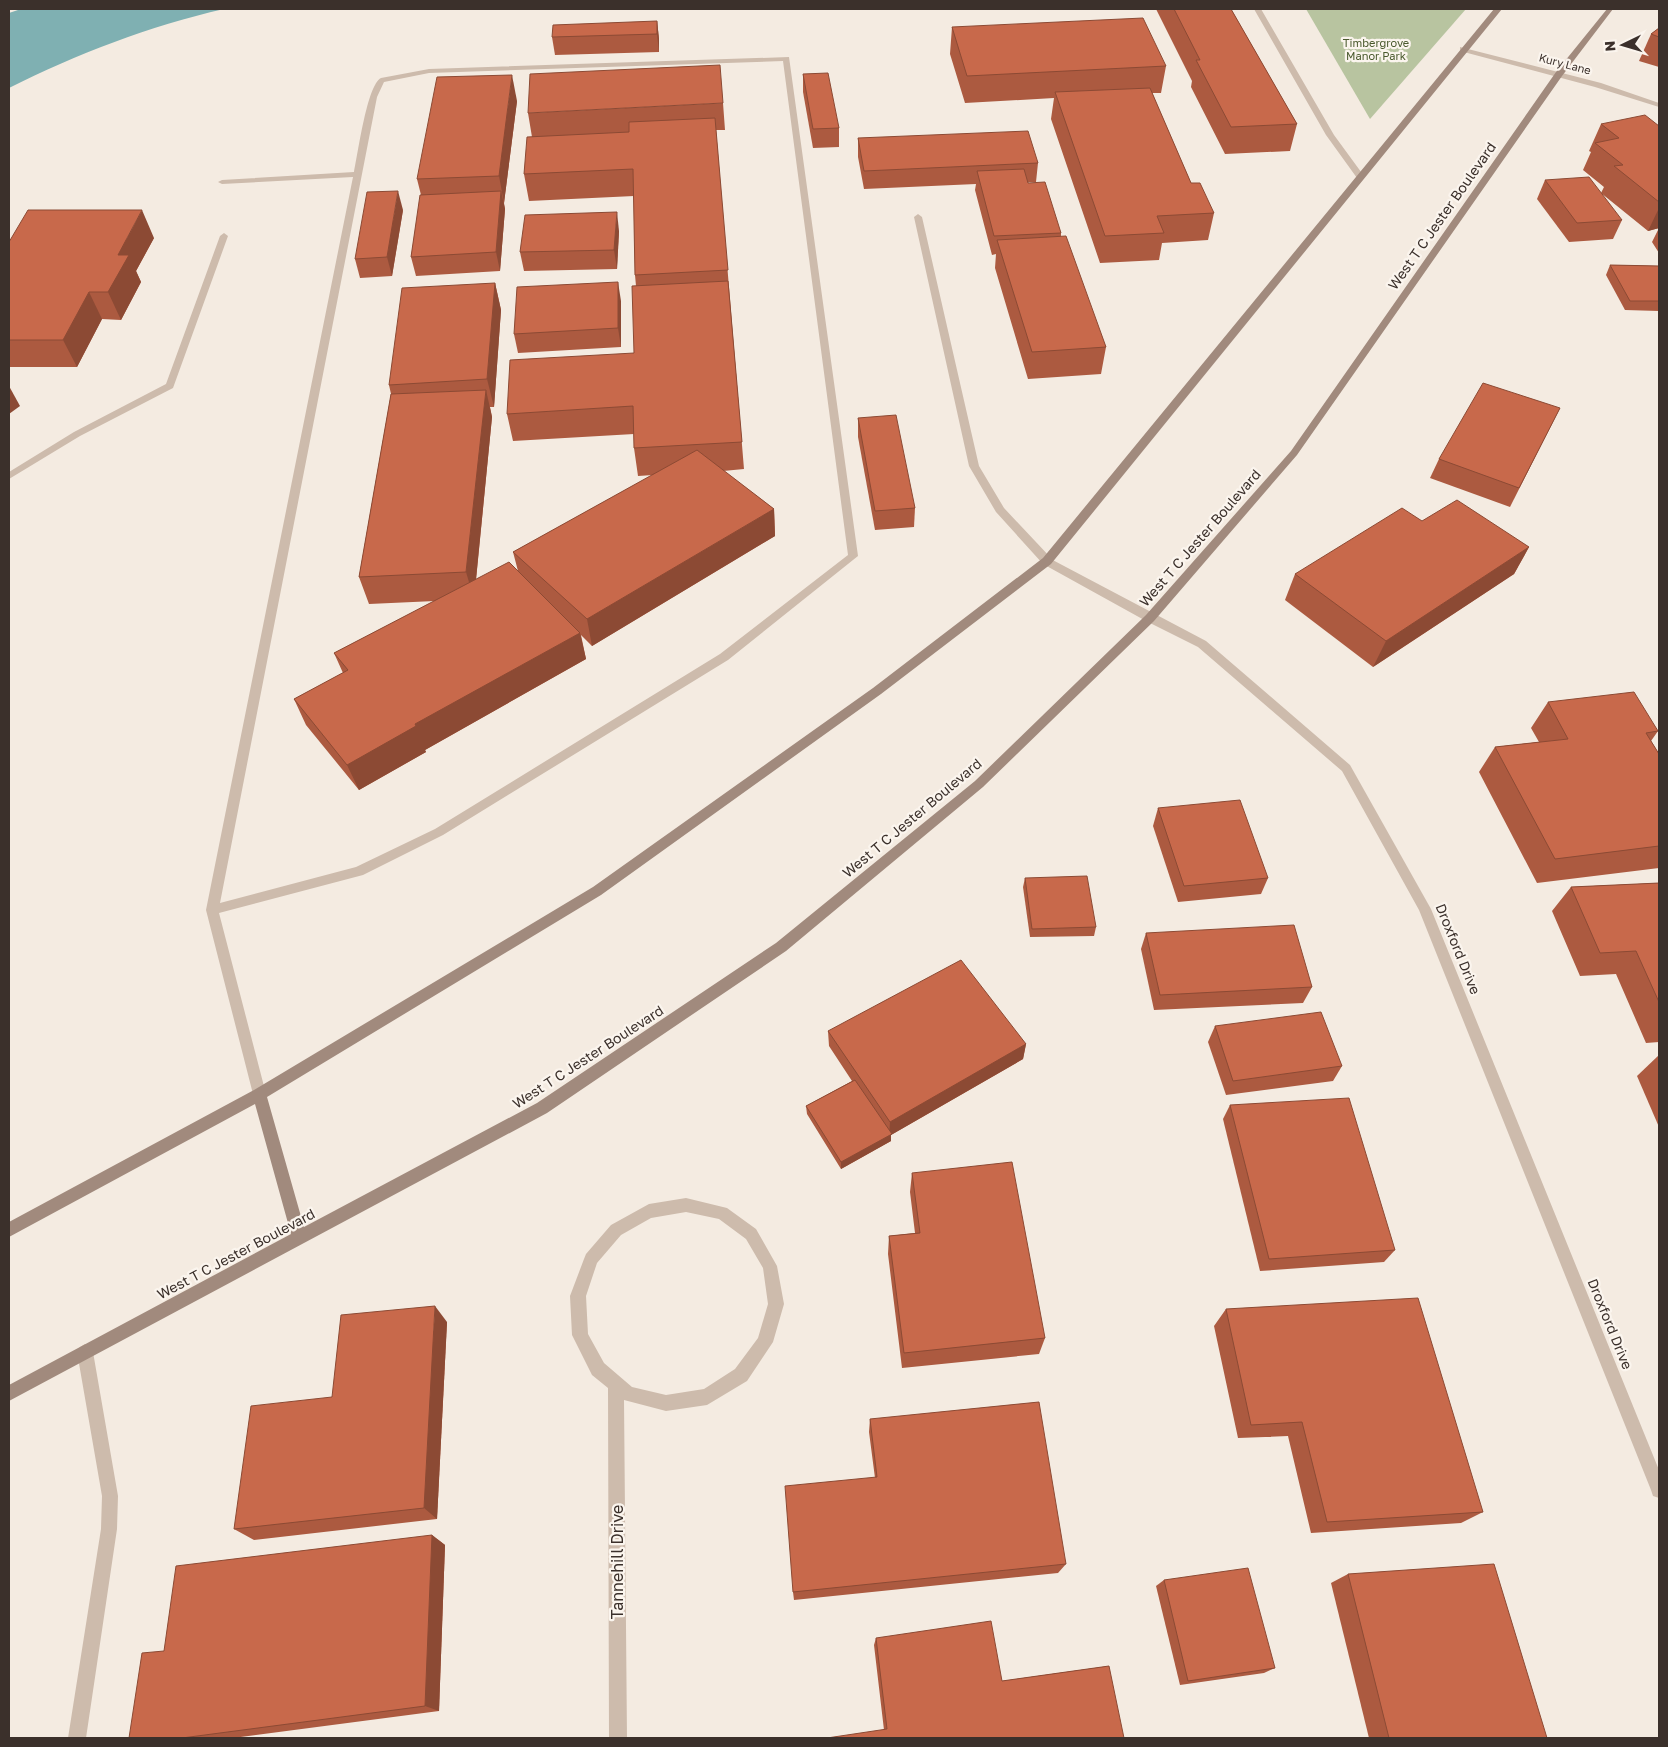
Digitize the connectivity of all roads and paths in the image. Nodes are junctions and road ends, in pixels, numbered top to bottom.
1 (1258, 9) edge
2 (1498, 9) edge
3 (1610, 9) edge
4 (1463, 49) junction
5 (1559, 74) junction
6 (1659, 105) edge
7 (358, 174) junction
8 (1360, 176) junction
9 (222, 182) dead end
10 (918, 217) dead end
11 (224, 236) dead end
12 (9, 476) edge
13 (1047, 561) junction
14 (1150, 618) junction
15 (212, 910) junction
16 (259, 1094) junction
17 (9, 1230) edge
18 (299, 1236) junction
19 (85, 1352) junction
20 (616, 1385) junction
21 (9, 1393) edge
22 (1659, 1490) edge
23 (77, 1738) edge
24 (618, 1738) edge

1 - 8 street
2 - 4 main road
3 - 5 main road, West T C Jester Boulevard
4 - 5 street, Kury Lane
4 - 8 main road
5 - 6 street, Kury Lane
5 - 14 main road, West T C Jester Boulevard
7 - 9 street
7 - 15 street
7 - 15 street
8 - 13 main road
10 - 13 street, Droxford Drive
11 - 12 street
13 - 14 street, Droxford Drive
13 - 16 main road
14 - 18 main road, West T C Jester Boulevard
14 - 22 street, Droxford Drive
15 - 16 street
16 - 17 main road
16 - 18 main road
18 - 19 main road, West T C Jester Boulevard
19 - 21 main road, West T C Jester Boulevard
19 - 23 street
20 - 20 street
20 - 24 street, Tannehill Drive

